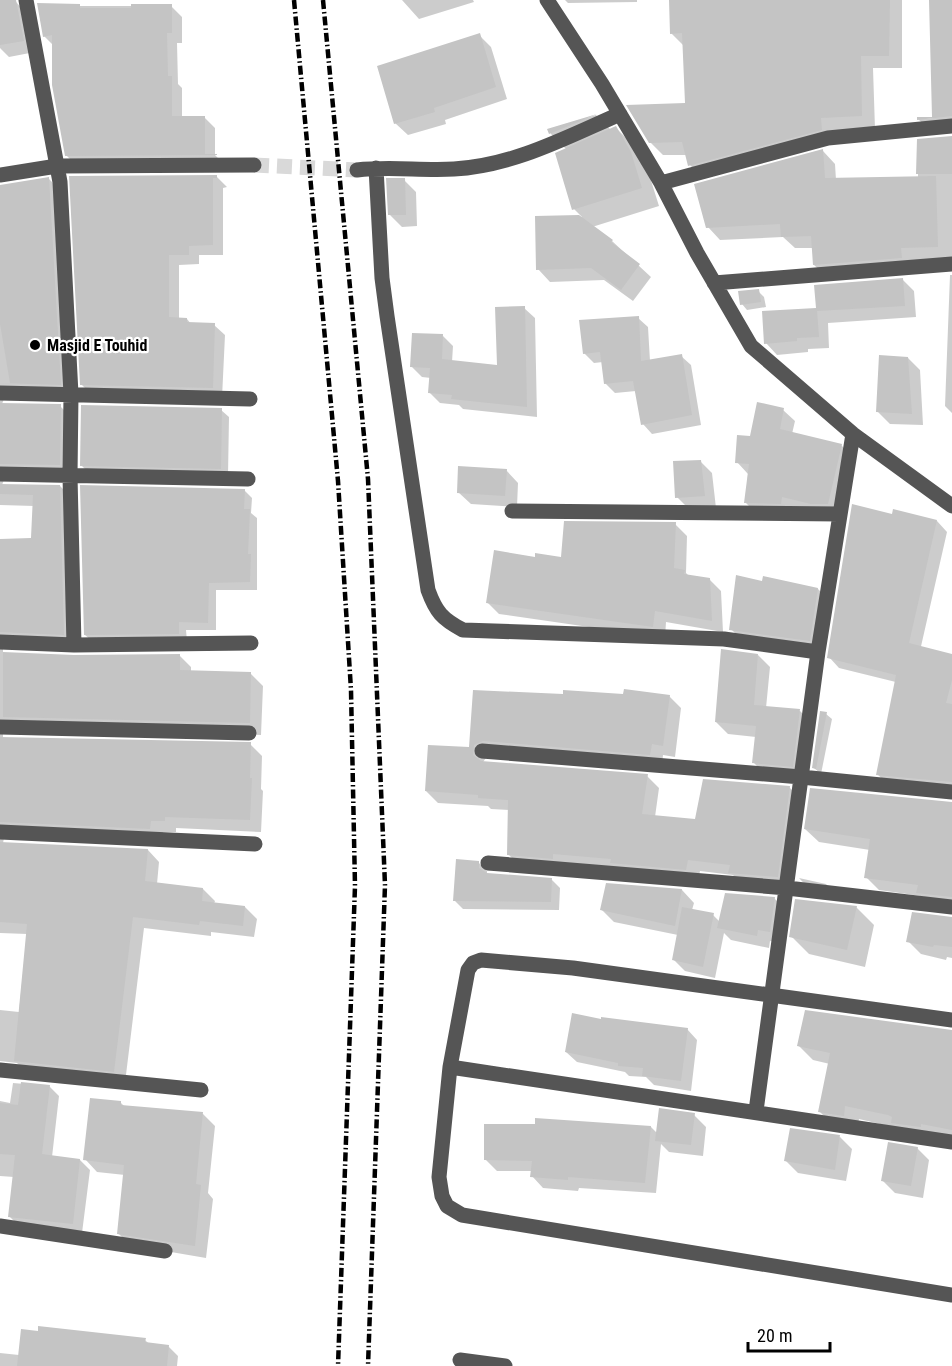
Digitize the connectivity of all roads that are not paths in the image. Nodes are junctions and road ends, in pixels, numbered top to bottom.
1 (26, 0) edge
2 (547, 0) edge
3 (621, 114) junction
4 (952, 126) edge
5 (254, 165) tunnel mouth
6 (57, 166) junction
7 (376, 168) junction
8 (357, 170) tunnel mouth
9 (0, 175) edge
10 (661, 183) junction
11 (952, 264) edge
12 (714, 283) junction
13 (0, 393) edge
14 (71, 394) junction
15 (250, 399) dead end
16 (853, 434) junction
17 (0, 474) edge
18 (70, 476) junction
19 (248, 479) dead end
20 (952, 506) edge
21 (512, 511) dead end
22 (840, 513) junction
23 (0, 642) edge
24 (251, 643) dead end
25 (74, 645) junction
26 (818, 652) junction
27 (0, 727) edge
28 (249, 733) dead end
29 (482, 751) dead end
30 (801, 777) junction
31 (952, 792) edge
32 (0, 832) edge
33 (255, 844) dead end
34 (488, 863) dead end
35 (787, 888) junction
36 (952, 907) edge
37 (772, 997) junction
38 (952, 1020) edge
39 (450, 1067) junction
40 (0, 1070) edge
41 (201, 1090) dead end
42 (756, 1111) junction
43 (952, 1142) edge
44 (0, 1226) edge
45 (165, 1251) dead end
46 (952, 1295) edge
47 (460, 1360) dead end
48 (505, 1366) edge

1 - 6 street
2 - 3 street
3 - 7 street
3 - 10 street
4 - 10 street
5 - 6 street
6 - 9 street
6 - 14 street
7 - 8 street
7 - 26 street
10 - 12 street
11 - 12 street
12 - 16 street
13 - 14 street
14 - 15 street
14 - 18 street
16 - 20 street
16 - 22 street
17 - 18 street
18 - 19 street
18 - 25 street
21 - 22 street
22 - 26 street
23 - 25 street
24 - 25 street
26 - 30 street
27 - 28 street
29 - 30 street
30 - 31 street
30 - 35 street
32 - 33 street
34 - 35 street
35 - 36 street
35 - 37 street
37 - 38 street
37 - 39 street
37 - 42 street
39 - 42 street
39 - 46 street
40 - 41 street
42 - 43 street
44 - 45 street
47 - 48 street

